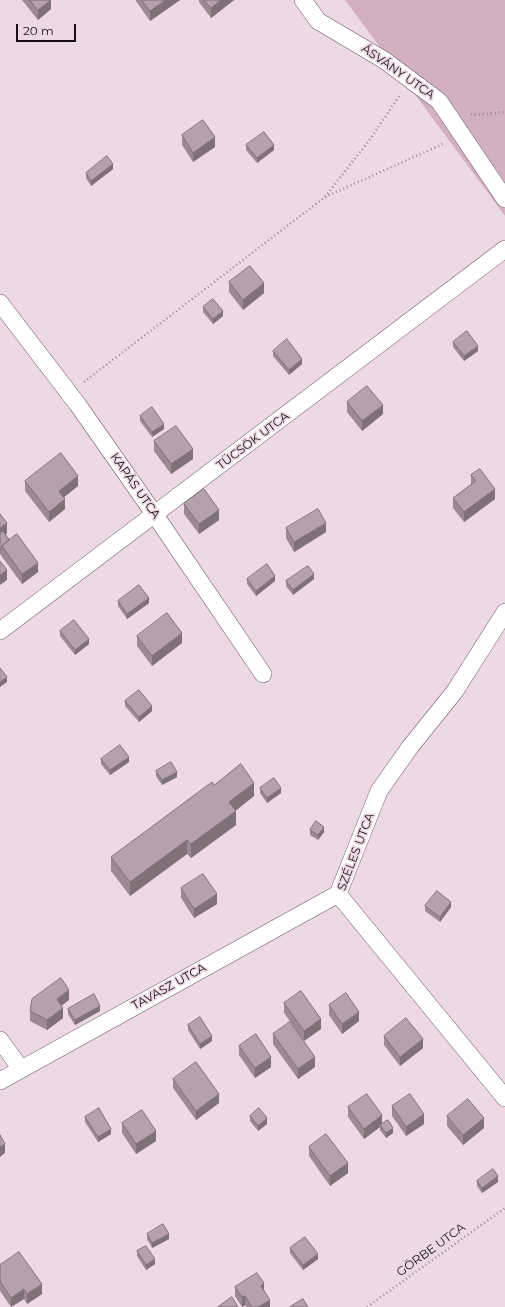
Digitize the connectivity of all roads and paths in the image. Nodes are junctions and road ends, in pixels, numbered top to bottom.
1 (303, 0) edge
2 (411, 80) junction
3 (467, 112) dead end
4 (505, 112) edge
5 (462, 136) junction
6 (325, 197) junction
7 (505, 199) edge
8 (505, 249) edge
9 (0, 303) edge
10 (69, 393) junction
11 (155, 515) junction
12 (505, 612) edge
13 (0, 632) edge
14 (263, 674) dead end
15 (338, 894) junction
16 (0, 1040) edge
17 (21, 1068) junction
18 (0, 1081) edge
19 (505, 1098) edge
20 (505, 1208) edge
21 (366, 1307) edge

1 - 2 street, ÁSVÁNY UTCA
2 - 5 street, ÁSVÁNY UTCA
2 - 6 path
3 - 4 path
5 - 6 path
5 - 7 street, ÁSVÁNY UTCA
6 - 10 path
8 - 11 street, TÜCSÖK UTCA
9 - 10 street, KAPÁS UTCA
10 - 11 street, KAPÁS UTCA
11 - 13 street, TÜCSÖK UTCA
11 - 14 street, KAPÁS UTCA
12 - 15 street, SZÉLES UTCA
15 - 17 street, TAVASZ UTCA
15 - 19 street, SZÉLES UTCA
16 - 17 street
17 - 18 street, TAVASZ UTCA
20 - 21 path, GÖRBE UTCA

